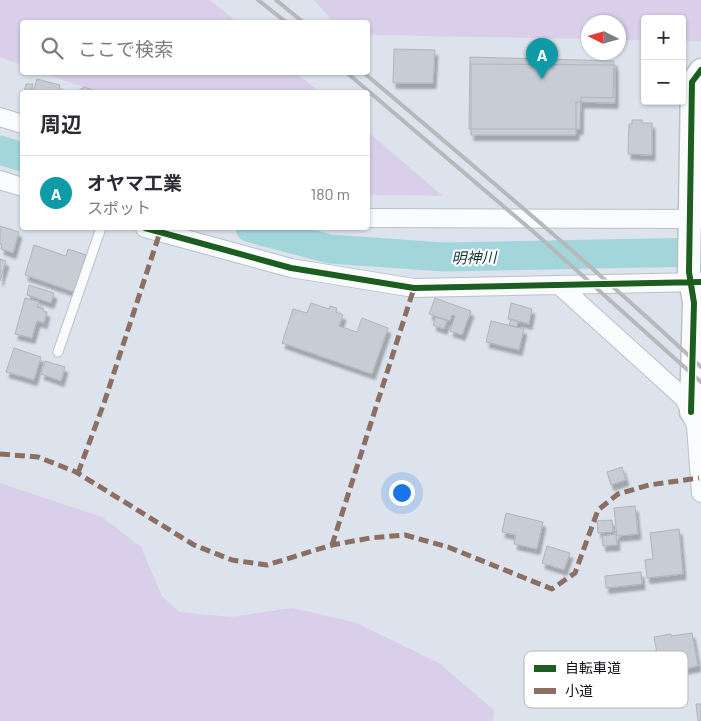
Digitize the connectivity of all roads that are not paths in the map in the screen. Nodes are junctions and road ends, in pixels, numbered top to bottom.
1 (701, 70) edge
2 (0, 117) edge
3 (20, 123) edge
4 (1, 184) edge
5 (20, 187) edge
6 (370, 218) edge
7 (693, 224) edge
8 (100, 230) edge
9 (153, 230) edge
10 (694, 279) edge
11 (559, 285) junction
12 (58, 352) dead end
13 (691, 412) junction
14 (700, 483) edge

1 - 7 street
2 - 3 street
4 - 5 street
6 - 7 street
7 - 10 street
8 - 12 lane
9 - 11 street
10 - 11 street
10 - 13 street
11 - 13 street
13 - 14 street

